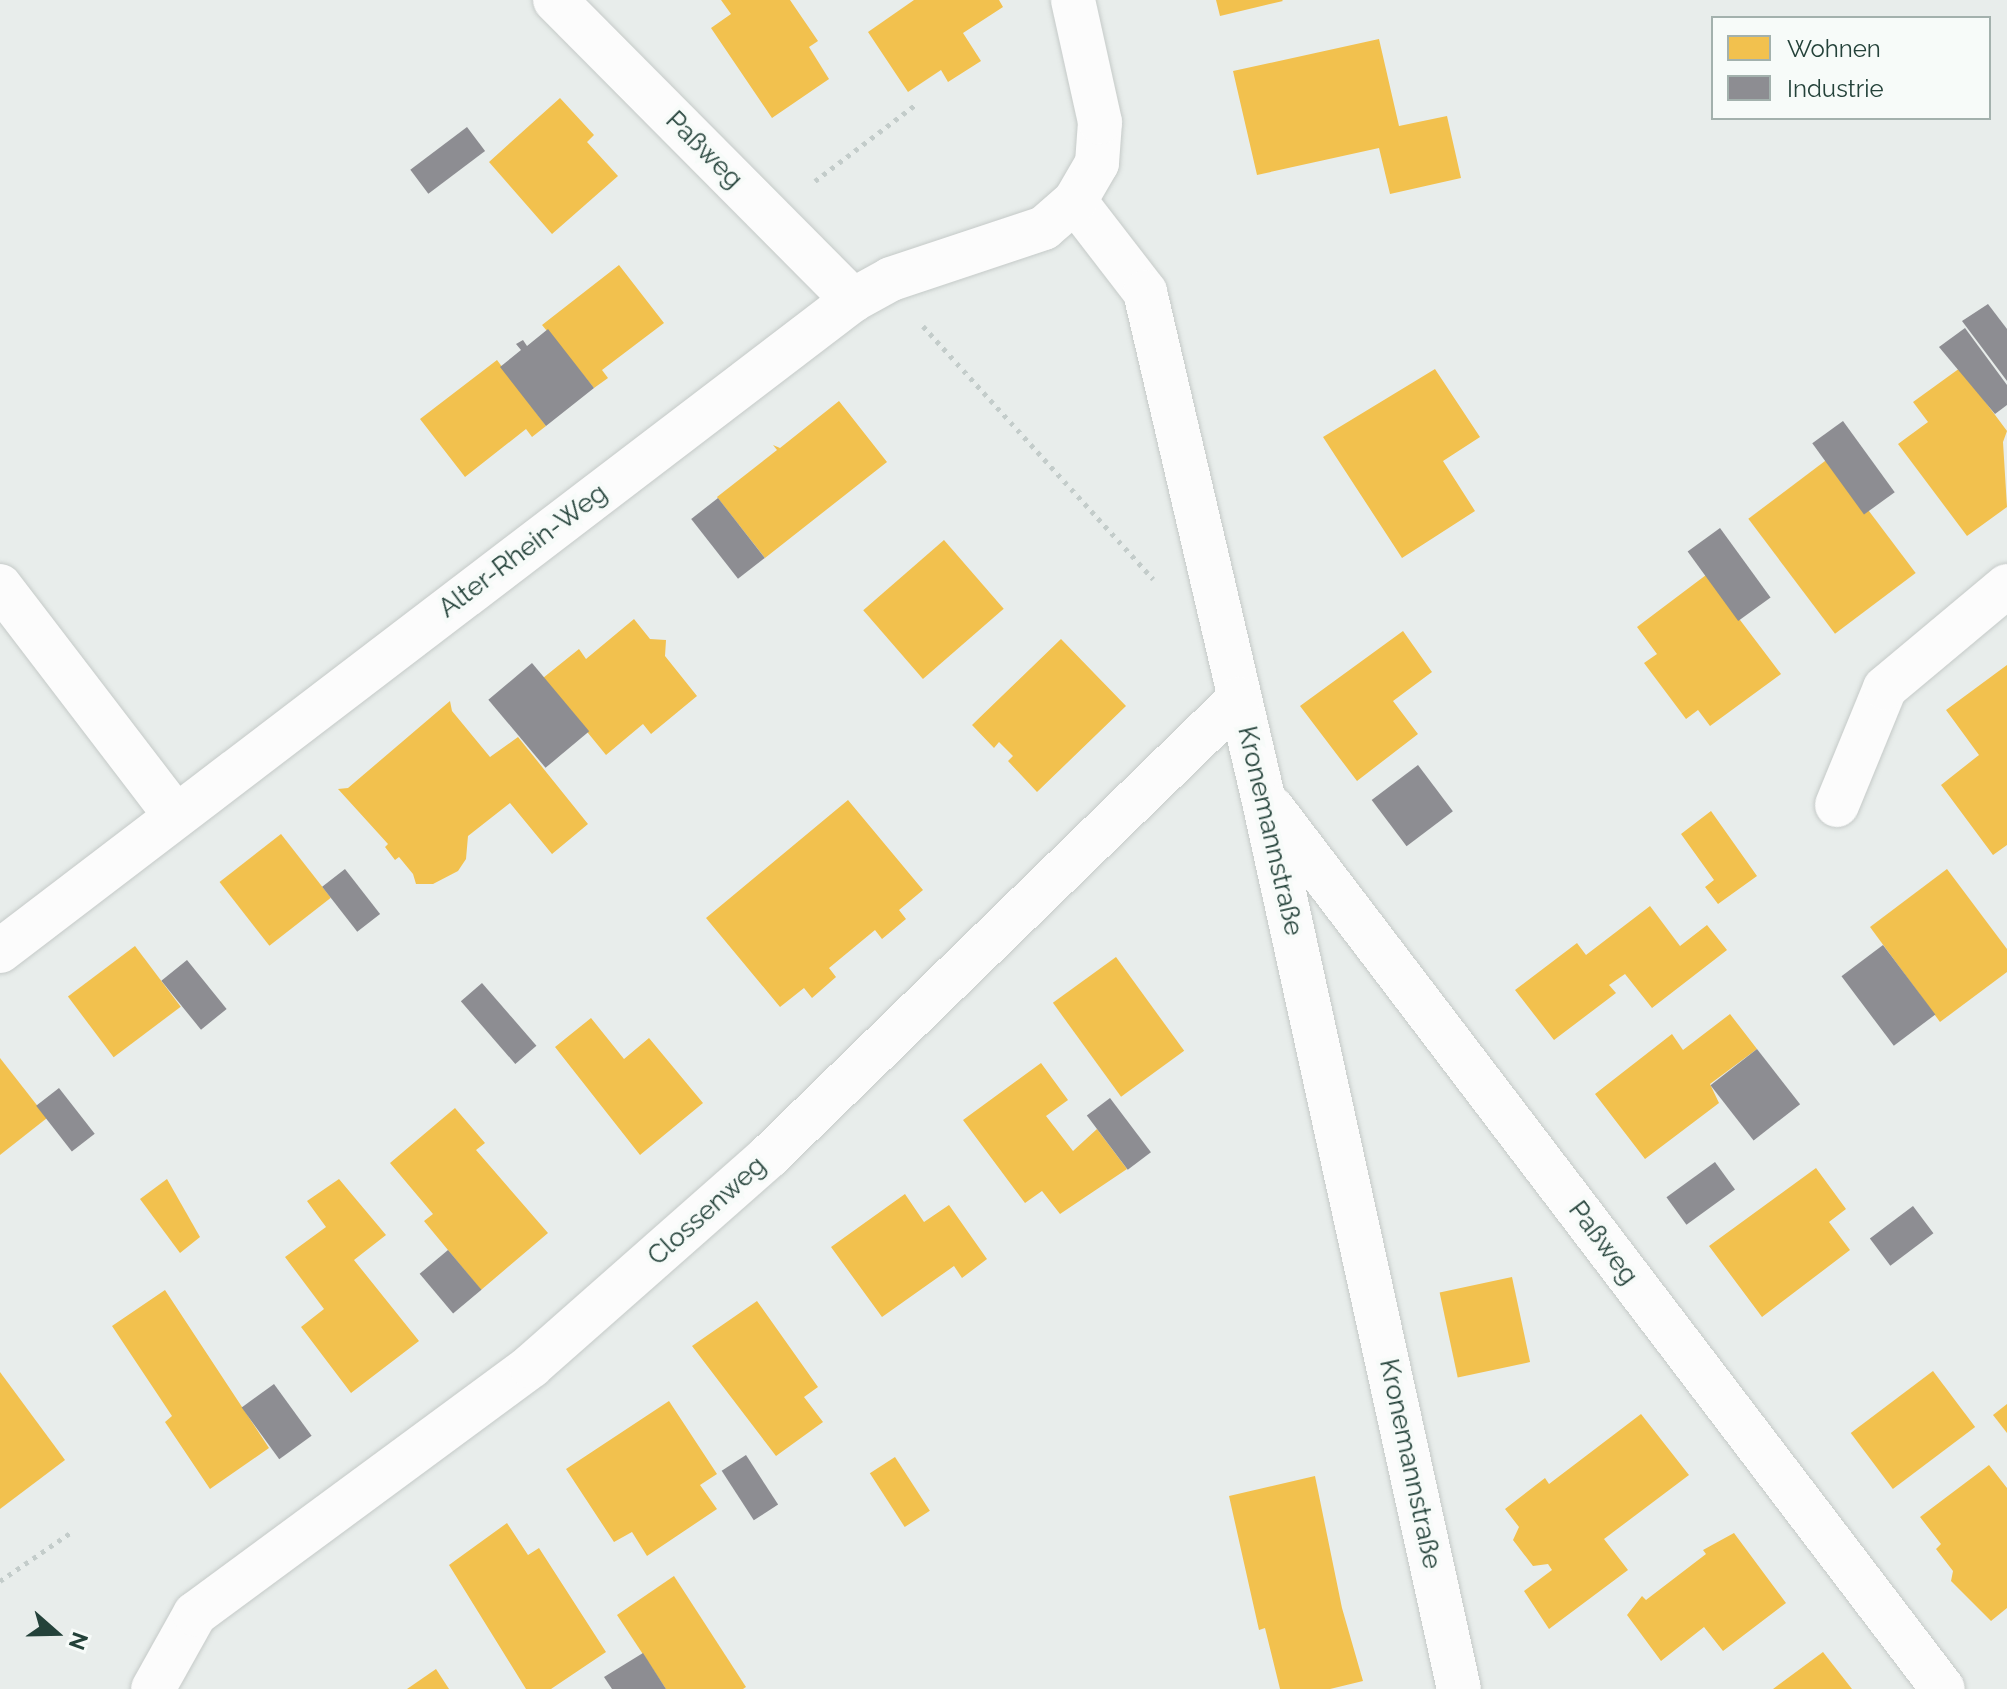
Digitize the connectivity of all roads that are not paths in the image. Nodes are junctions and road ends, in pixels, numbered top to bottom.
1 (555, 0) edge
2 (1073, 0) edge
3 (1075, 201) junction
4 (853, 300) junction
5 (0, 586) edge
6 (2007, 586) edge
7 (1239, 699) junction
8 (1263, 797) junction
9 (1837, 805) dead end
10 (175, 815) junction
11 (0, 951) edge
12 (153, 1689) edge
13 (1459, 1689) edge
14 (1943, 1689) edge

1 - 4 street, Paßweg
2 - 3 street
3 - 4 street, Alter-Rhein-Weg
3 - 7 street, Kronemannstraße
4 - 10 street, Alter-Rhein-Weg
5 - 10 street
6 - 9 street
7 - 8 street, Kronemannstraße
7 - 12 street, Clossenweg
8 - 13 street, Kronemannstraße
8 - 14 street, Paßweg
10 - 11 street, Alter-Rhein-Weg

